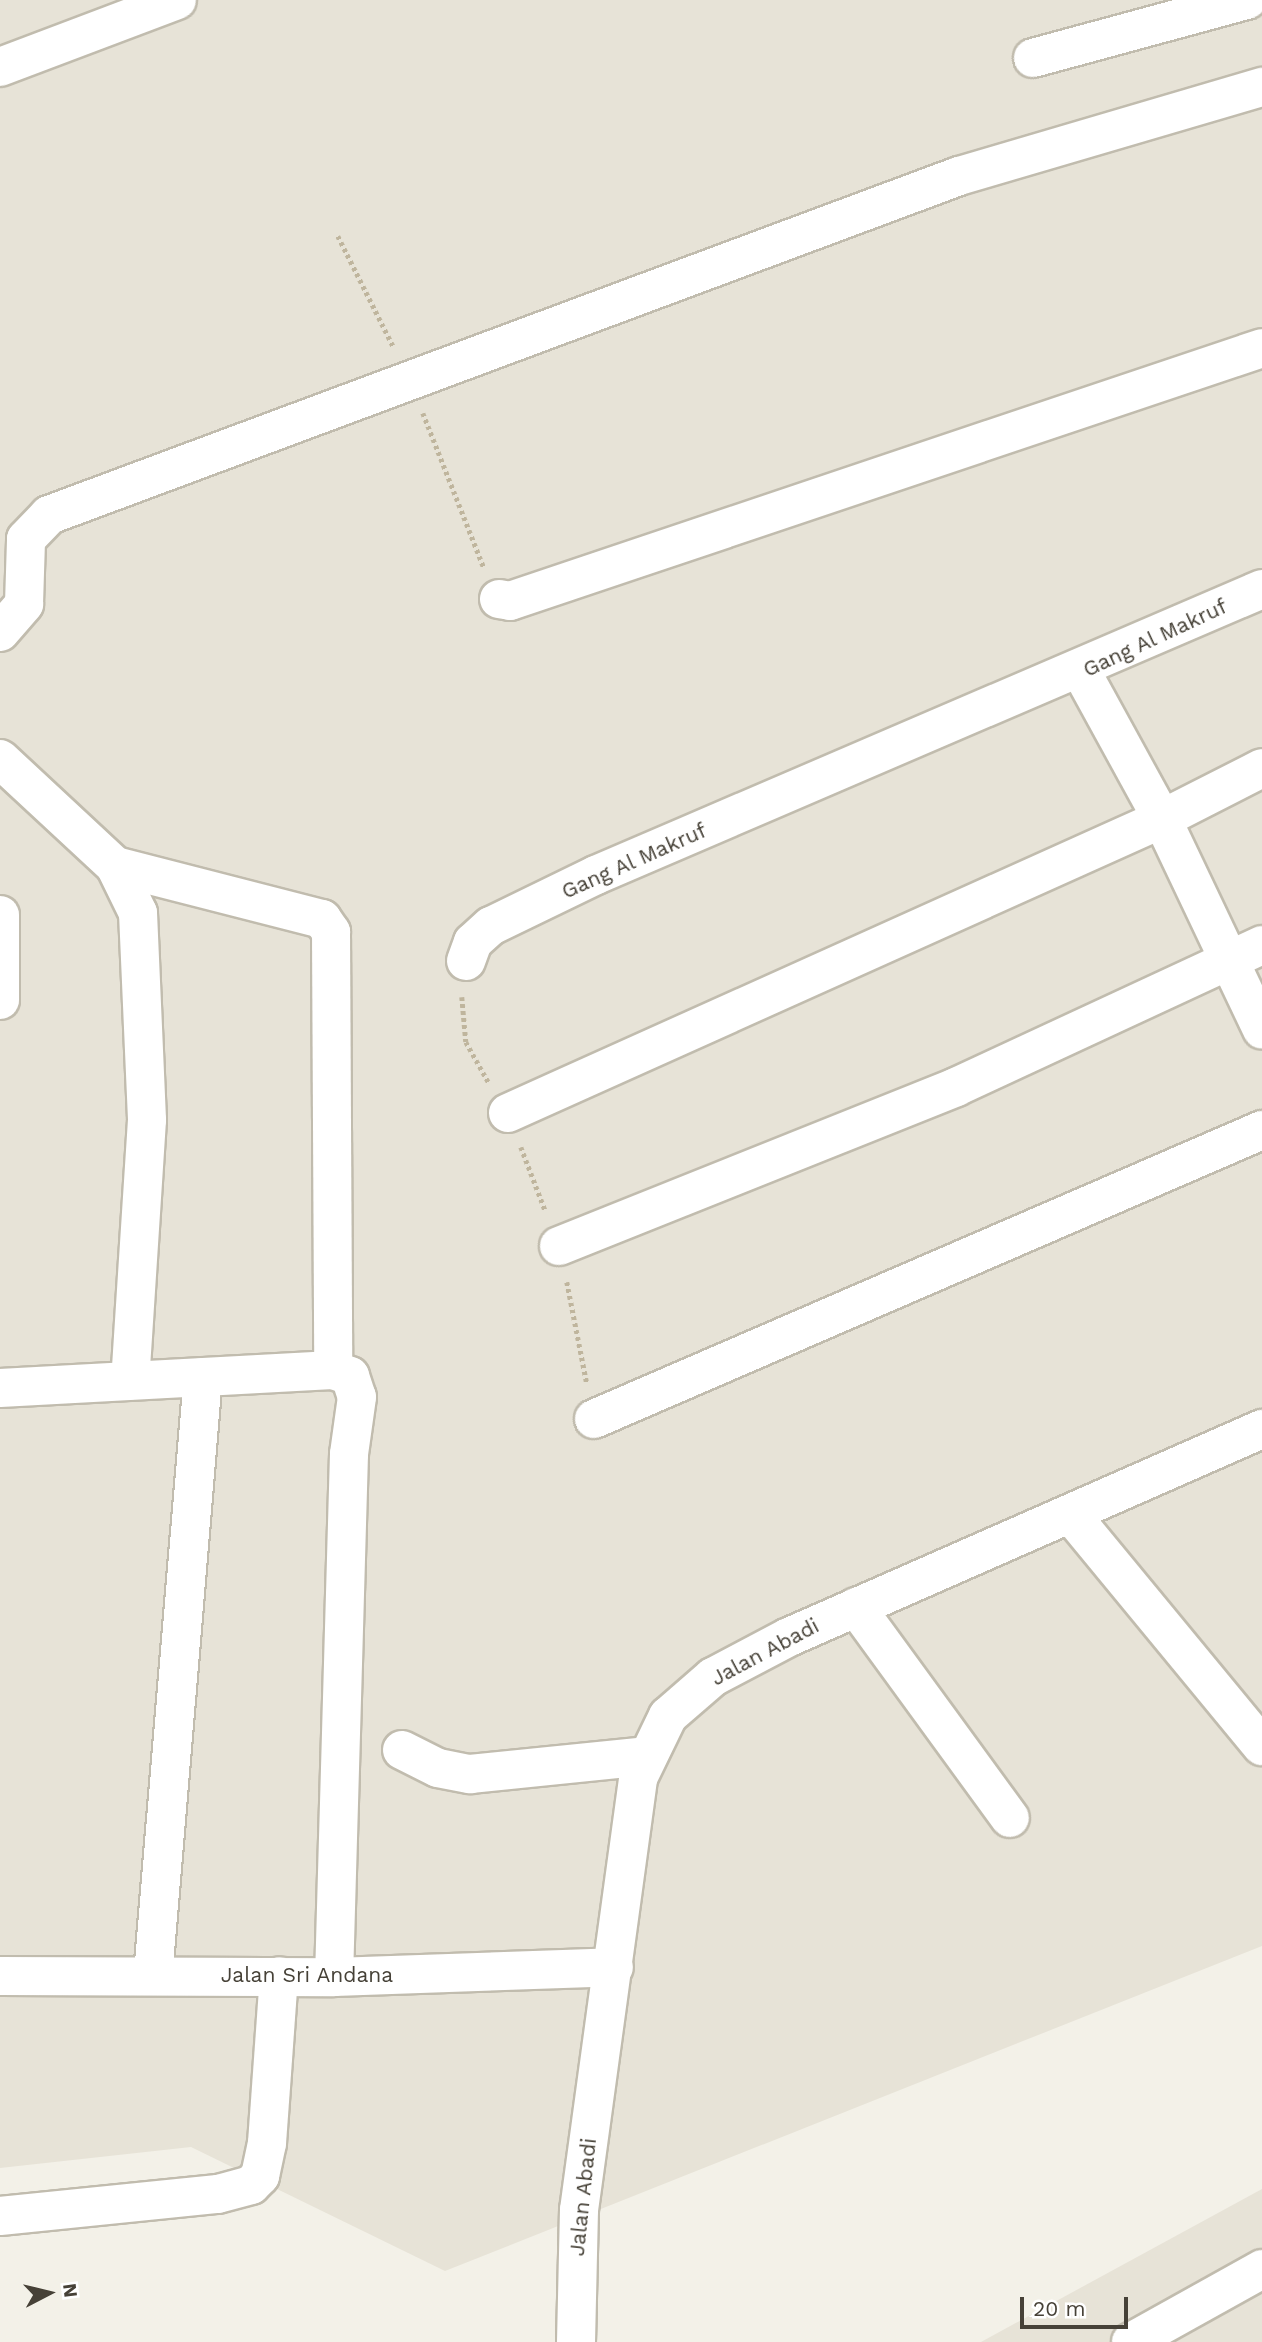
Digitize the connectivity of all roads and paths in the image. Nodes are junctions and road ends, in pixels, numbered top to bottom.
1 (177, 0) edge
2 (1247, 0) edge
3 (3, 58) edge
4 (1033, 58) dead end
5 (1262, 87) edge
6 (1262, 348) edge
7 (1262, 589) edge
8 (499, 599) dead end
9 (0, 632) edge
10 (1081, 671) junction
11 (0, 759) edge
12 (1262, 768) edge
13 (1163, 819) junction
14 (115, 866) junction
15 (0, 915) edge
16 (1245, 953) edge
17 (466, 961) joint
18 (0, 1000) edge
19 (1262, 1030) edge
20 (508, 1113) junction
21 (1262, 1130) edge
22 (559, 1246) junction
23 (333, 1370) junction
24 (203, 1377) junction
25 (131, 1380) junction
26 (0, 1388) edge
27 (594, 1419) joint
28 (1262, 1429) edge
29 (1073, 1517) junction
30 (856, 1607) junction
31 (1262, 1745) edge
32 (402, 1750) dead end
33 (646, 1756) junction
34 (1010, 1818) dead end
35 (614, 1967) junction
36 (153, 1975) junction
37 (0, 1976) edge
38 (279, 1976) junction
39 (334, 1977) junction
40 (0, 2216) edge
41 (1262, 2269) edge
42 (576, 2342) edge
43 (1131, 2342) edge

1 - 3 street
2 - 4 street
5 - 9 street
6 - 8 street
7 - 10 street, Gang Al Makruf
10 - 13 street
10 - 17 street, Gang Al Makruf
11 - 14 street
12 - 13 street
13 - 16 street
13 - 20 street
14 - 23 street
14 - 25 street
15 - 18 street
16 - 19 street
16 - 22 street
17 - 20 path
20 - 22 path
21 - 27 street
22 - 27 path
23 - 24 street
23 - 39 street
24 - 25 street
24 - 36 street
25 - 26 street
28 - 29 street, Jalan Abadi
29 - 30 street, Jalan Abadi
29 - 31 street
30 - 33 street, Jalan Abadi
30 - 34 street
32 - 33 street
33 - 35 street, Jalan Abadi
35 - 39 street, Jalan Sri Andana
35 - 42 street, Jalan Abadi
36 - 37 street, Jalan Sri Andana
36 - 38 street, Jalan Sri Andana
38 - 39 street, Jalan Sri Andana
38 - 40 street
41 - 43 street

